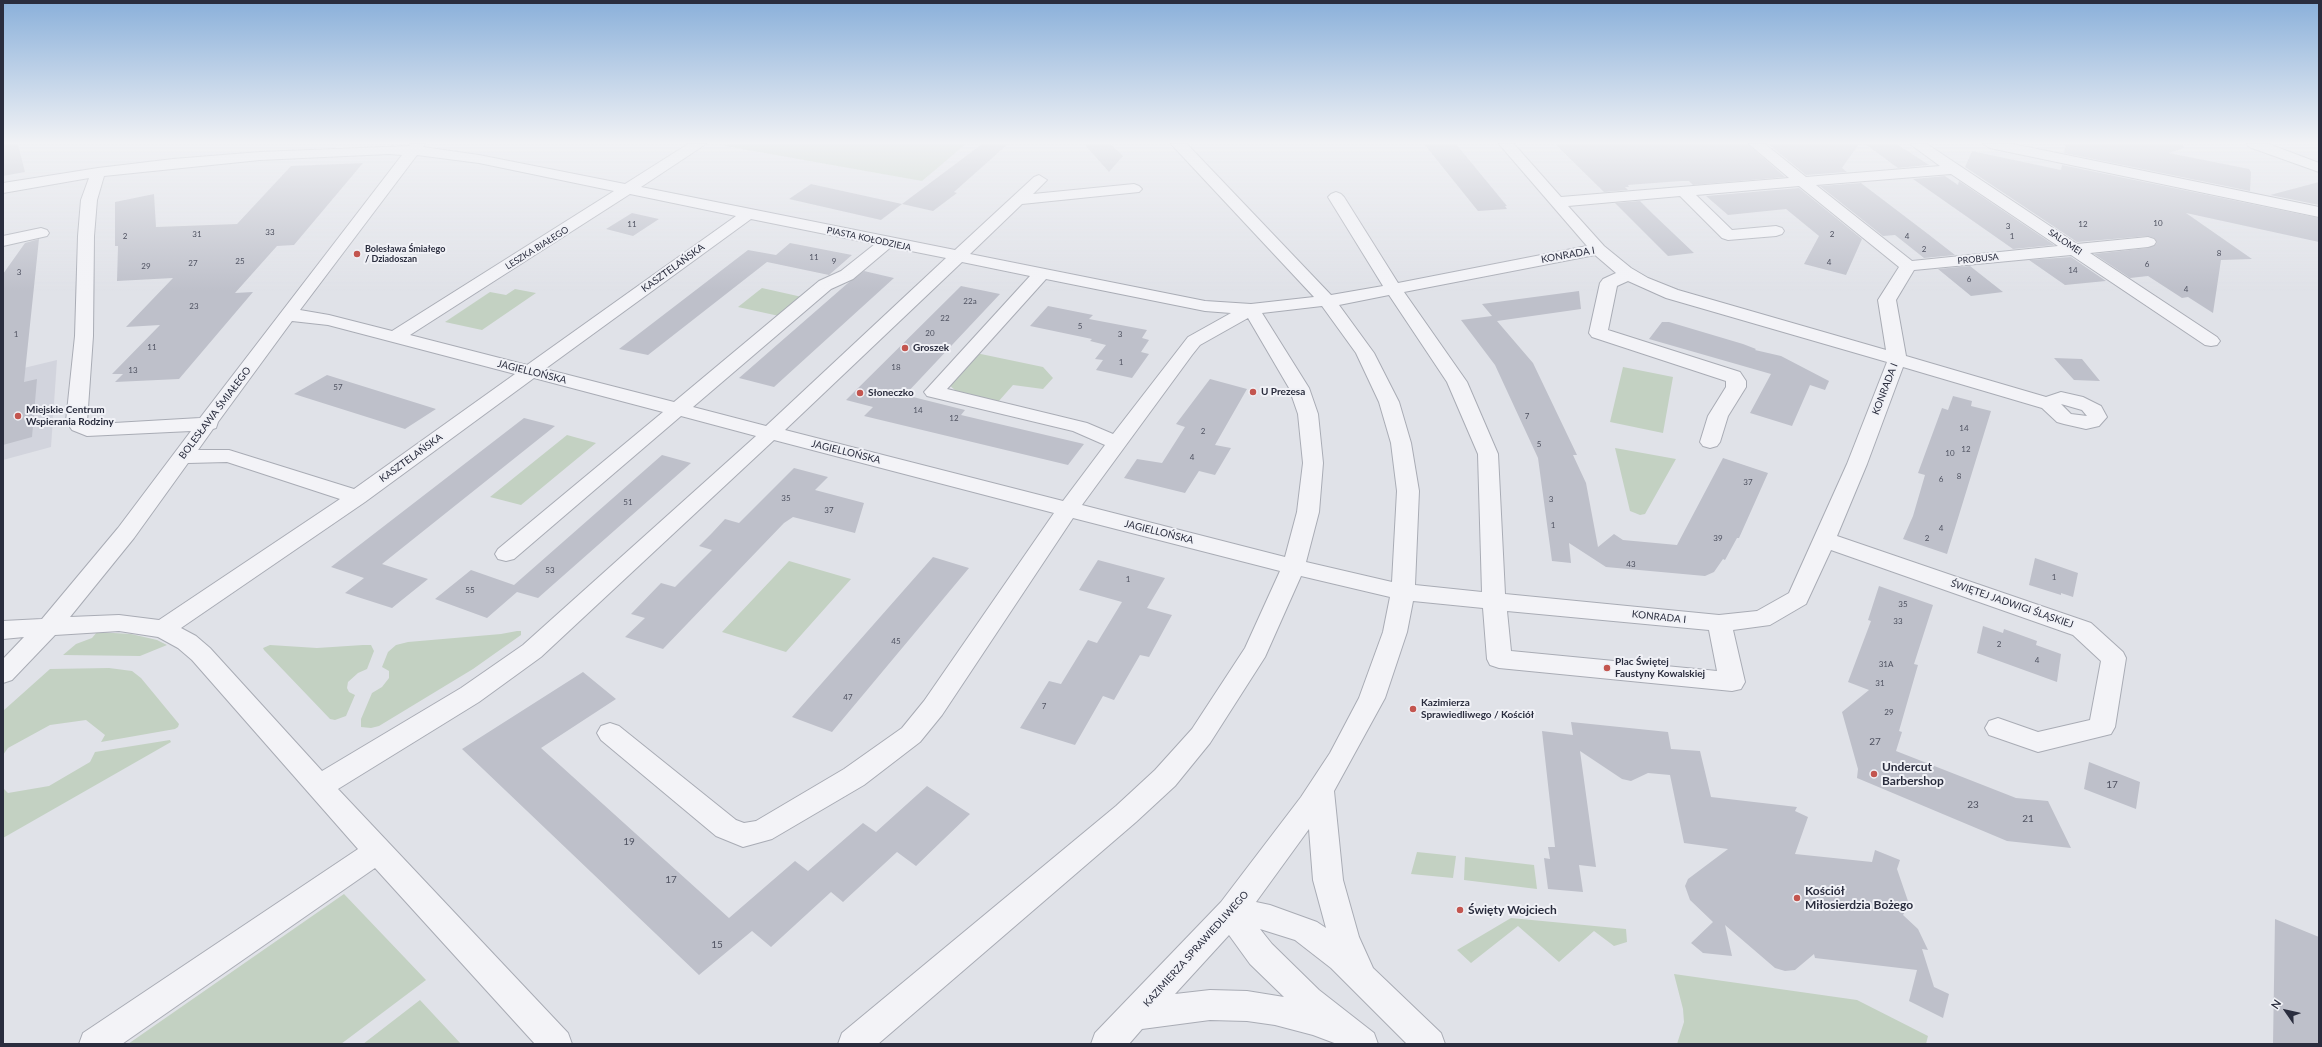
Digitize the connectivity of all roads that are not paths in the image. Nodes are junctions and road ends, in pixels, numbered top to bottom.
1 (91, 193) edge
2 (380, 193) edge
3 (624, 193) edge
4 (637, 193) edge
5 (1025, 193) edge
6 (1093, 193) edge
7 (1226, 193) edge
8 (1548, 193) edge
9 (1673, 193) edge
10 (1685, 193) edge
11 (1816, 193) edge
12 (1989, 193) edge
13 (2226, 193) edge
14 (1336, 197) dead end
15 (1018, 200) junction
16 (1556, 202) junction
17 (2319, 212) edge
18 (748, 214) junction
19 (1776, 231) dead end
20 (41, 233) dead end
21 (3, 241) edge
22 (887, 242) junction
23 (2148, 242) dead end
24 (1598, 249) junction
25 (2075, 249) junction
26 (959, 257) junction
27 (1908, 266) junction
28 (1042, 273) junction
29 (1629, 274) junction
30 (1393, 288) junction
31 (1327, 301) junction
32 (1251, 309) junction
33 (288, 315) junction
34 (395, 337) junction
35 (2212, 341) dead end
36 (1897, 359) junction
37 (530, 372) junction
38 (2050, 404) dead end
39 (678, 409) junction
40 (209, 424) junction
41 (770, 433) junction
42 (1710, 442) dead end
43 (1117, 443) junction
44 (183, 457) junction
45 (357, 497) junction
46 (1068, 509) junction
47 (1823, 539) junction
48 (506, 554) dead end
49 (1294, 566) junction
50 (1403, 592) junction
51 (1494, 600) junction
52 (1719, 623) junction
53 (49, 627) junction
54 (163, 629) junction
55 (3, 630) edge
56 (3, 674) edge
57 (1998, 728) dead end
58 (610, 733) dead end
59 (319, 787) junction
60 (1320, 790) junction
61 (376, 851) junction
62 (1232, 911) junction
63 (1367, 981) junction
64 (1135, 1016) junction
65 (1356, 1039) edge
66 (95, 1044) edge
67 (556, 1044) edge
68 (854, 1044) edge
69 (1107, 1044) edge
70 (1429, 1044) edge

1 - 40 street
2 - 33 street, BOLESŁAWA ŚMIAŁEGO
3 - 34 street, LESZKA BIAŁEGO
4 - 18 street, PIASTA KOŁODZIEJA
5 - 15 street
6 - 15 street
7 - 31 street, KAZIMIERZA SPRAWIEDLIWEGO
8 - 16 street
9 - 16 street
10 - 19 street
11 - 27 street
12 - 25 street, SALOMEI
13 - 17 street
14 - 30 street
15 - 26 street
16 - 24 street
18 - 22 street, PIASTA KOŁODZIEJA
18 - 37 street, KASZTELAŃSKA
20 - 21 street
22 - 26 street, PIASTA KOŁODZIEJA
22 - 39 street
23 - 25 street, PROBUSA
24 - 29 street, KONRADA I
24 - 30 street, KONRADA I
25 - 27 street, PROBUSA
25 - 35 street, SALOMEI
26 - 28 street, PIASTA KOŁODZIEJA
26 - 41 street
27 - 36 street
28 - 32 street, PIASTA KOŁODZIEJA
28 - 43 street
29 - 36 street, KONRADA I
29 - 42 street
30 - 31 street, KONRADA I
30 - 51 street
31 - 32 street, PIASTA KOŁODZIEJA
31 - 50 street, KAZIMIERZA SPRAWIEDLIWEGO
32 - 43 street
32 - 49 street
33 - 34 street, JAGIELLOŃSKA
33 - 40 street, BOLESŁAWA ŚMIAŁEGO
34 - 37 street, JAGIELLOŃSKA
36 - 38 street
36 - 47 street, KONRADA I
37 - 39 street, JAGIELLOŃSKA
37 - 45 street, KASZTELAŃSKA
39 - 41 street, JAGIELLOŃSKA
39 - 48 street
40 - 44 street, BOLESŁAWA ŚMIAŁEGO
41 - 46 street, JAGIELLOŃSKA
41 - 59 street
43 - 46 street
44 - 45 street
44 - 53 street, BOLESŁAWA ŚMIAŁEGO
45 - 54 street, KASZTELAŃSKA
46 - 49 street, JAGIELLOŃSKA
46 - 58 street
47 - 52 street, KONRADA I
47 - 57 street, ŚWIĘTEJ JADWIGI ŚLĄSKIEJ
49 - 50 street, JAGIELLOŃSKA
49 - 68 street
50 - 51 street, KONRADA I
50 - 60 street, KAZIMIERZA SPRAWIEDLIWEGO
51 - 52 street, KONRADA I
51 - 52 street
53 - 54 street
53 - 55 street
53 - 56 street, BOLESŁAWA ŚMIAŁEGO
54 - 59 street
59 - 61 street
60 - 62 street, KAZIMIERZA SPRAWIEDLIWEGO
60 - 63 street
61 - 66 street
61 - 67 street
62 - 63 street
62 - 64 street, KAZIMIERZA SPRAWIEDLIWEGO
62 - 65 street
63 - 70 street
64 - 65 street
64 - 69 street, KAZIMIERZA SPRAWIEDLIWEGO

